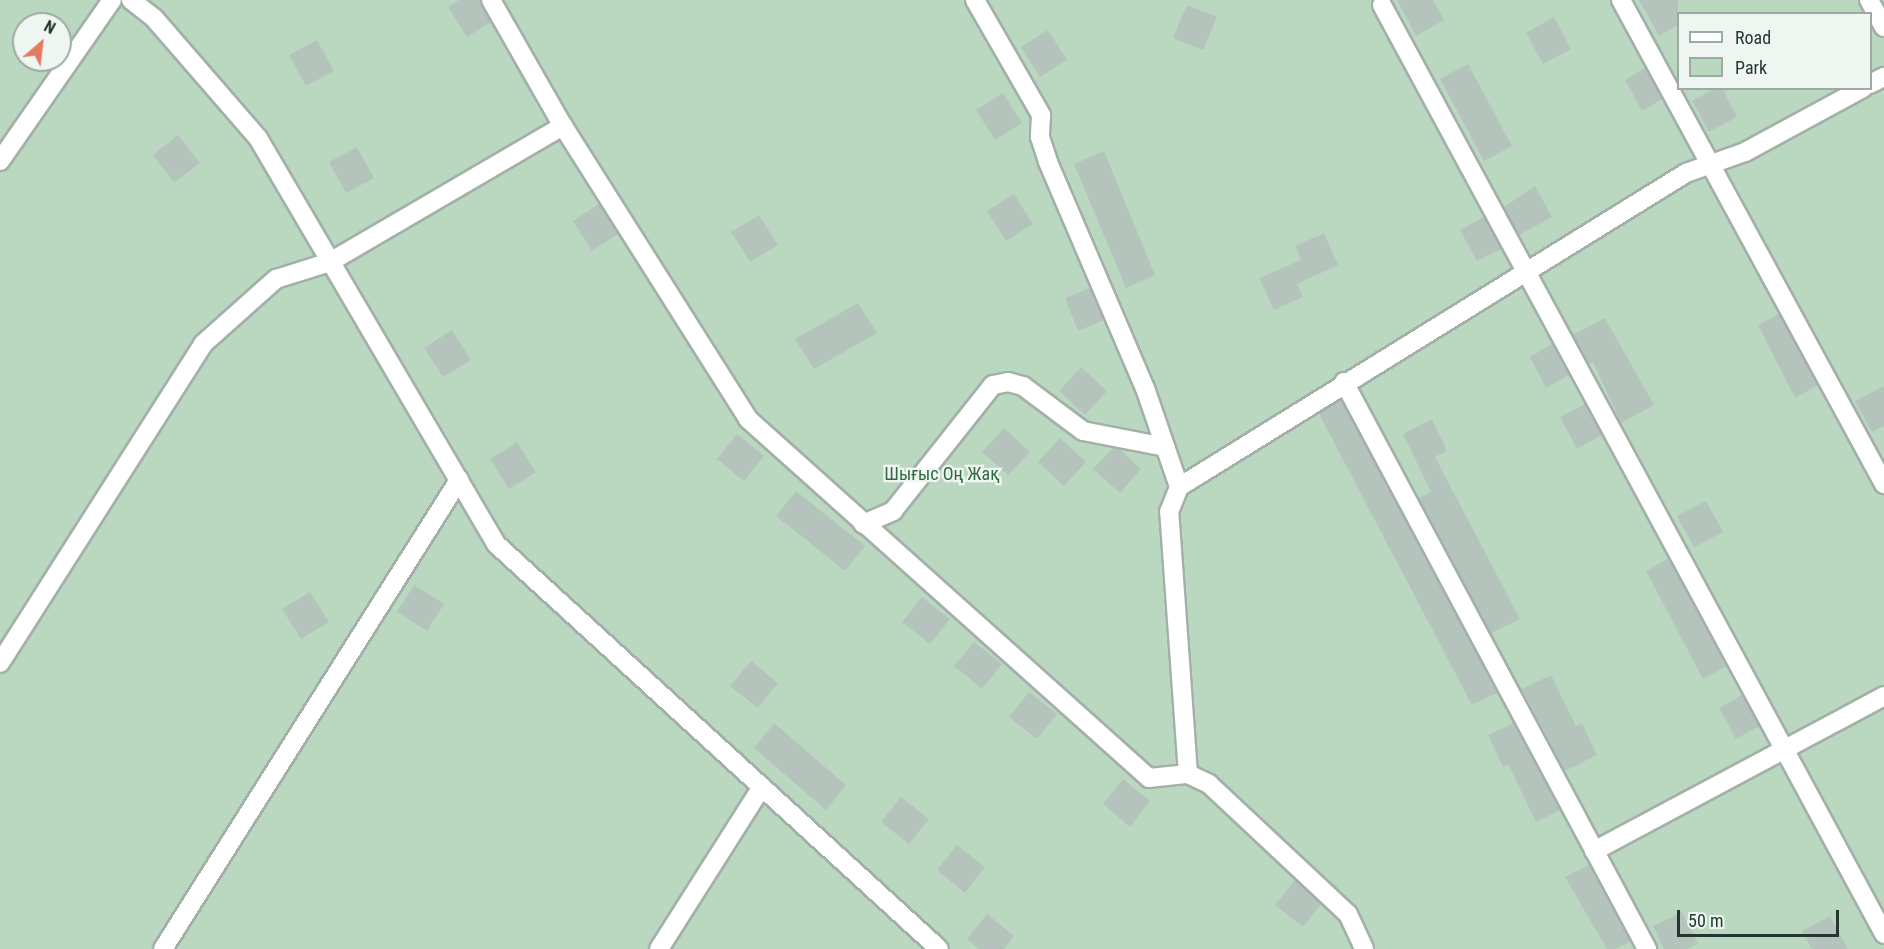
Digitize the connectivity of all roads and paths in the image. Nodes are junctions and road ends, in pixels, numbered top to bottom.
1 (112, 0) edge
2 (131, 0) edge
3 (491, 0) edge
4 (975, 0) edge
5 (1621, 0) edge
6 (1869, 0) edge
7 (1382, 5) dead end
8 (1884, 27) edge
9 (1859, 90) edge
10 (563, 126) junction
11 (0, 161) edge
12 (1710, 165) junction
13 (330, 262) junction
14 (1526, 273) junction
15 (1344, 382) junction
16 (1165, 447) junction
17 (459, 480) junction
18 (1884, 483) edge
19 (1179, 488) junction
20 (863, 524) junction
21 (0, 663) edge
22 (1884, 696) edge
23 (1783, 749) junction
24 (1188, 774) junction
25 (762, 787) junction
26 (1594, 851) junction
27 (1884, 934) edge
28 (163, 949) edge
29 (659, 949) edge
30 (939, 949) edge
31 (1364, 949) edge
32 (1647, 949) edge

1 - 11 street
2 - 13 street
3 - 10 street
4 - 16 street
5 - 12 street
6 - 8 street
7 - 14 street
9 - 12 street
10 - 13 street
10 - 20 street
12 - 14 street
12 - 18 street
13 - 17 street
13 - 21 street
14 - 15 street
14 - 23 street
15 - 19 street
15 - 26 street
16 - 19 street
16 - 20 street
17 - 25 street
17 - 28 street
19 - 24 street
20 - 24 street
22 - 23 street
23 - 26 street
23 - 27 street
24 - 31 street
25 - 29 street
25 - 30 street
26 - 32 street

